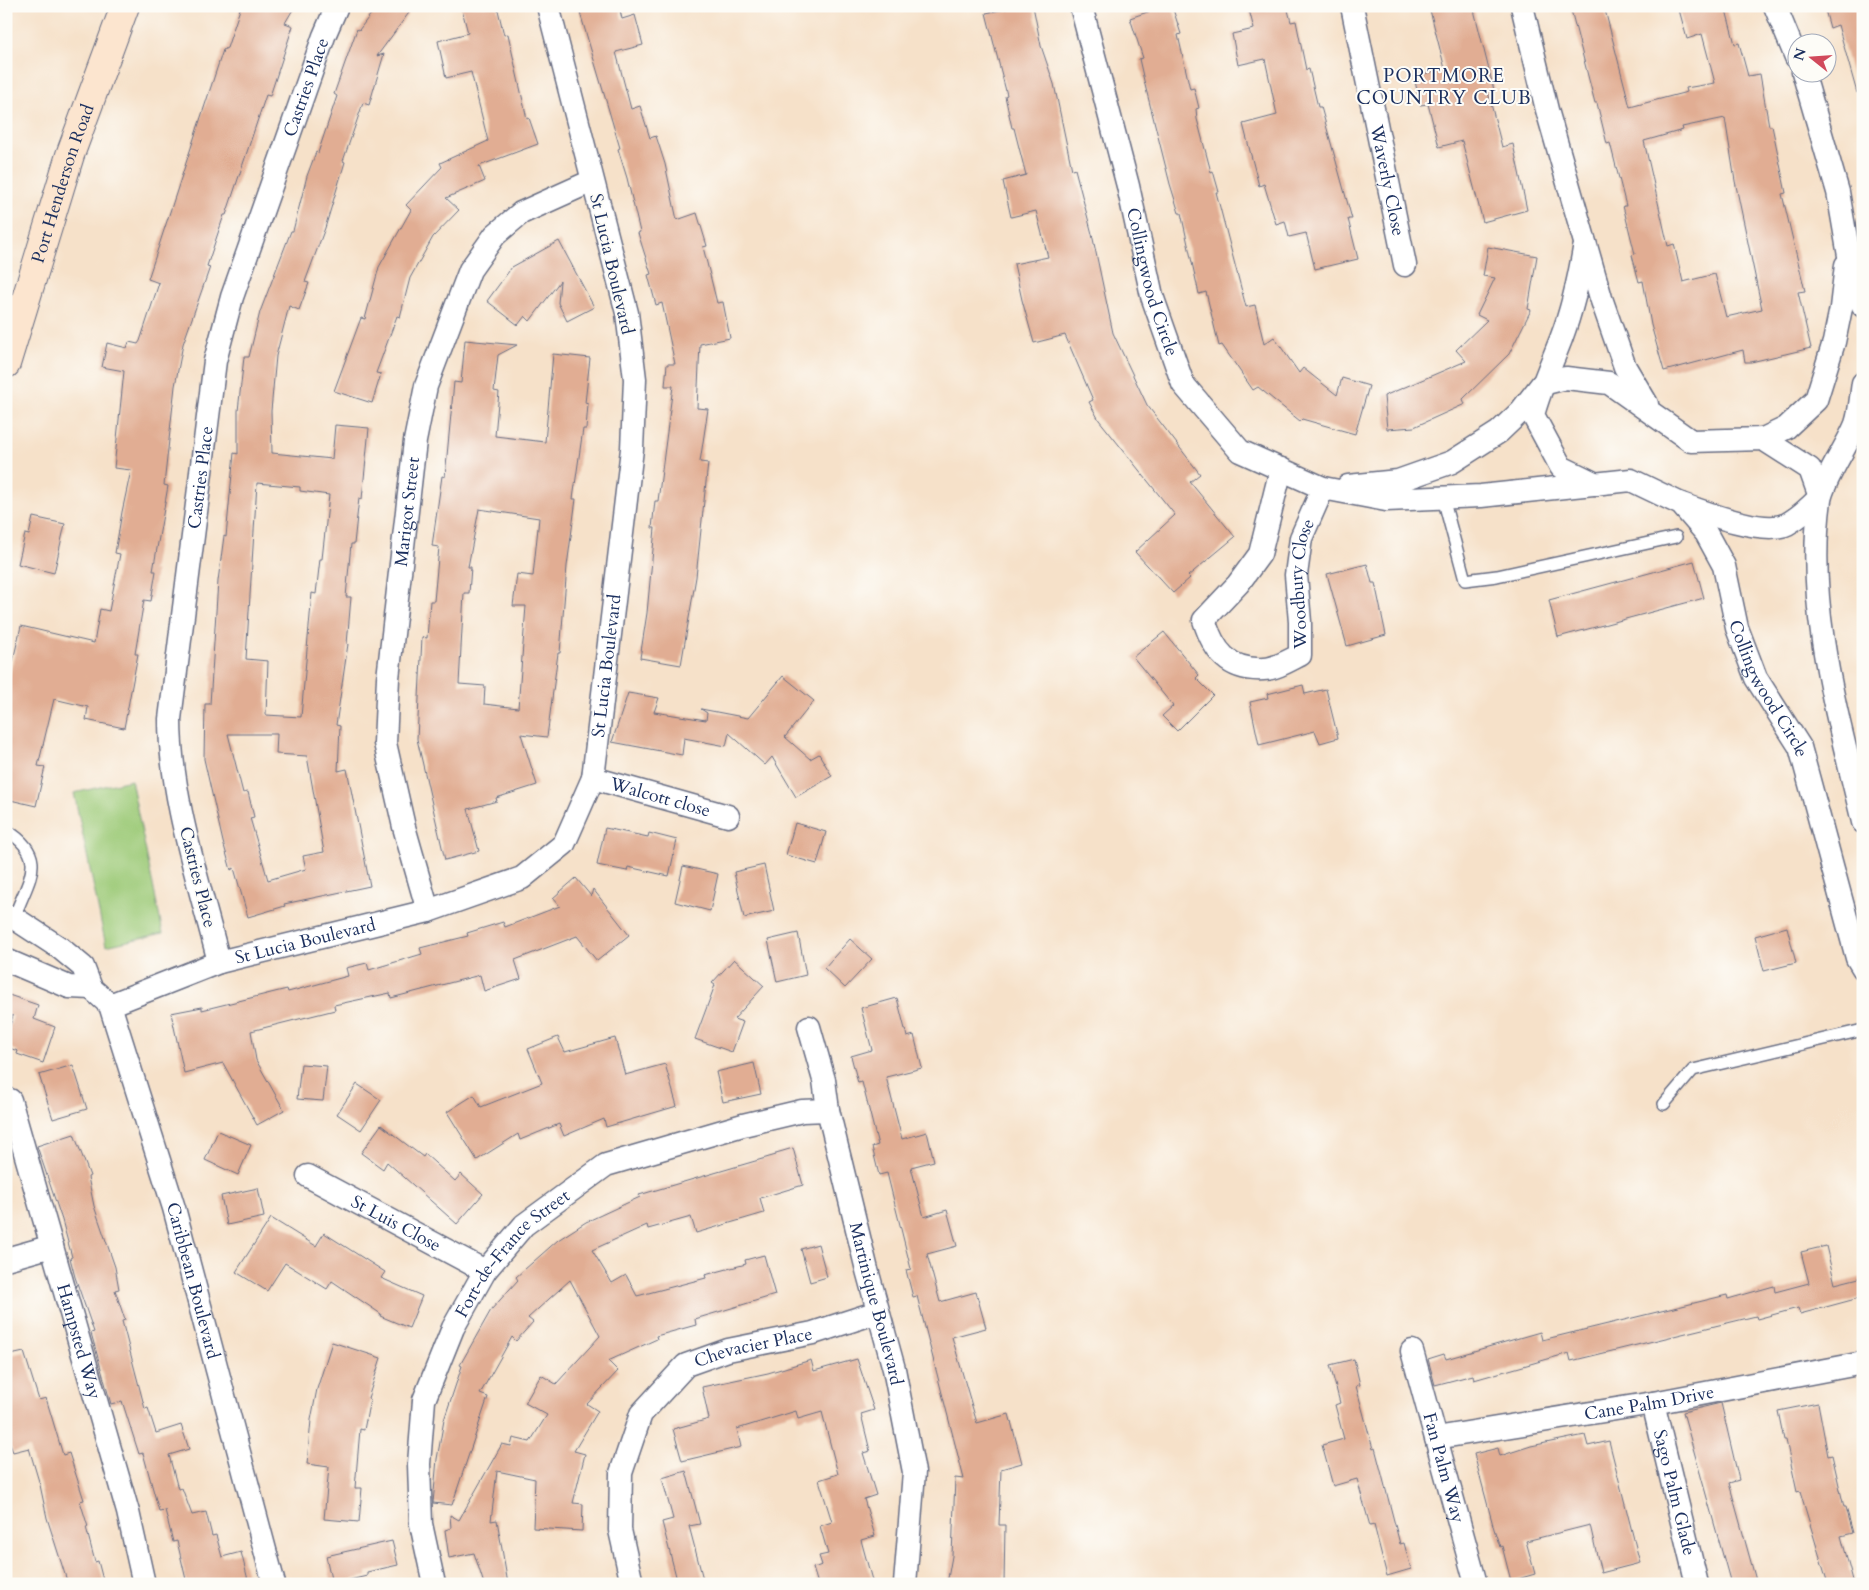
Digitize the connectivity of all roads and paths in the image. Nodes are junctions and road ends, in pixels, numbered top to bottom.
1 (125, 6) edge
2 (337, 6) edge
3 (548, 6) edge
4 (1081, 6) edge
5 (1352, 6) edge
6 (1522, 6) edge
7 (1775, 6) edge
8 (1786, 33) edge
9 (1806, 82) edge
10 (592, 181) junction
11 (1585, 240) junction
12 (1855, 252) edge
13 (1405, 265) dead end
14 (1863, 306) edge
15 (6, 364) edge
16 (1863, 383) edge
17 (1542, 384) junction
18 (1651, 411) junction
19 (1763, 439) junction
20 (1281, 469) junction
21 (1596, 484) junction
22 (1323, 488) junction
23 (1820, 497) junction
24 (1443, 498) junction
25 (1681, 504) junction
26 (1676, 536) dead end
27 (593, 778) junction
28 (728, 816) dead end
29 (1863, 822) edge
30 (6, 830) edge
31 (428, 911) junction
32 (10, 917) edge
33 (6, 960) edge
34 (219, 962) junction
35 (1863, 968) edge
36 (91, 988) junction
37 (110, 1005) junction
38 (809, 1027) dead end
39 (1863, 1030) edge
40 (10, 1100) dead end
41 (1664, 1104) dead end
42 (828, 1110) junction
43 (308, 1176) dead end
44 (52, 1246) junction
45 (6, 1259) edge
46 (484, 1271) junction
47 (878, 1312) junction
48 (1412, 1352) dead end
49 (1862, 1366) edge
50 (1653, 1403) junction
51 (1436, 1438) junction
52 (144, 1584) edge
53 (274, 1584) edge
54 (434, 1584) edge
55 (632, 1584) edge
56 (905, 1584) edge
57 (1476, 1584) edge
58 (1697, 1584) edge

1 - 15 street, Port Henderson Road
2 - 34 street, Castries Place
3 - 10 street, St Lucia Boulevard
4 - 20 street, Collingwood Circle
5 - 13 street, Waverly Close
6 - 11 street
7 - 8 street
9 - 12 street
10 - 27 street, St Lucia Boulevard
10 - 31 street, Marigot Street
11 - 17 street
11 - 18 street
12 - 14 street
12 - 19 street
16 - 23 street
17 - 18 street
17 - 21 street
17 - 22 street, Collingwood Circle
18 - 19 street
19 - 23 street
20 - 22 street, Collingwood Circle
20 - 22 street, Woodbury Close
21 - 24 street, Collingwood Circle
21 - 25 street, Collingwood Circle
22 - 24 street, Collingwood Circle
23 - 25 street
23 - 29 street
24 - 26 lane
25 - 35 street, Collingwood Circle
27 - 28 street, Walcott close
27 - 31 street, St Lucia Boulevard
30 - 32 lane
31 - 34 street, St Lucia Boulevard
32 - 36 street
33 - 36 street
34 - 37 street, St Lucia Boulevard
36 - 37 street
37 - 53 street, Caribbean Boulevard
38 - 42 street, Martinique Boulevard
39 - 41 lane
40 - 44 street, Hampsted Way
42 - 46 street, Fort-de-France Street
42 - 47 street, Martinique Boulevard
43 - 46 street, St Luis Close
44 - 45 street
44 - 52 street, Hampsted Way
46 - 54 street, Fort-de-France Street
47 - 55 street, Chevacier Place
47 - 56 street, Martinique Boulevard
48 - 51 street, Fan Palm Way
49 - 50 street, Cane Palm Drive
50 - 51 street, Cane Palm Drive
50 - 58 street, Sago Palm Glade
51 - 57 street, Fan Palm Way

